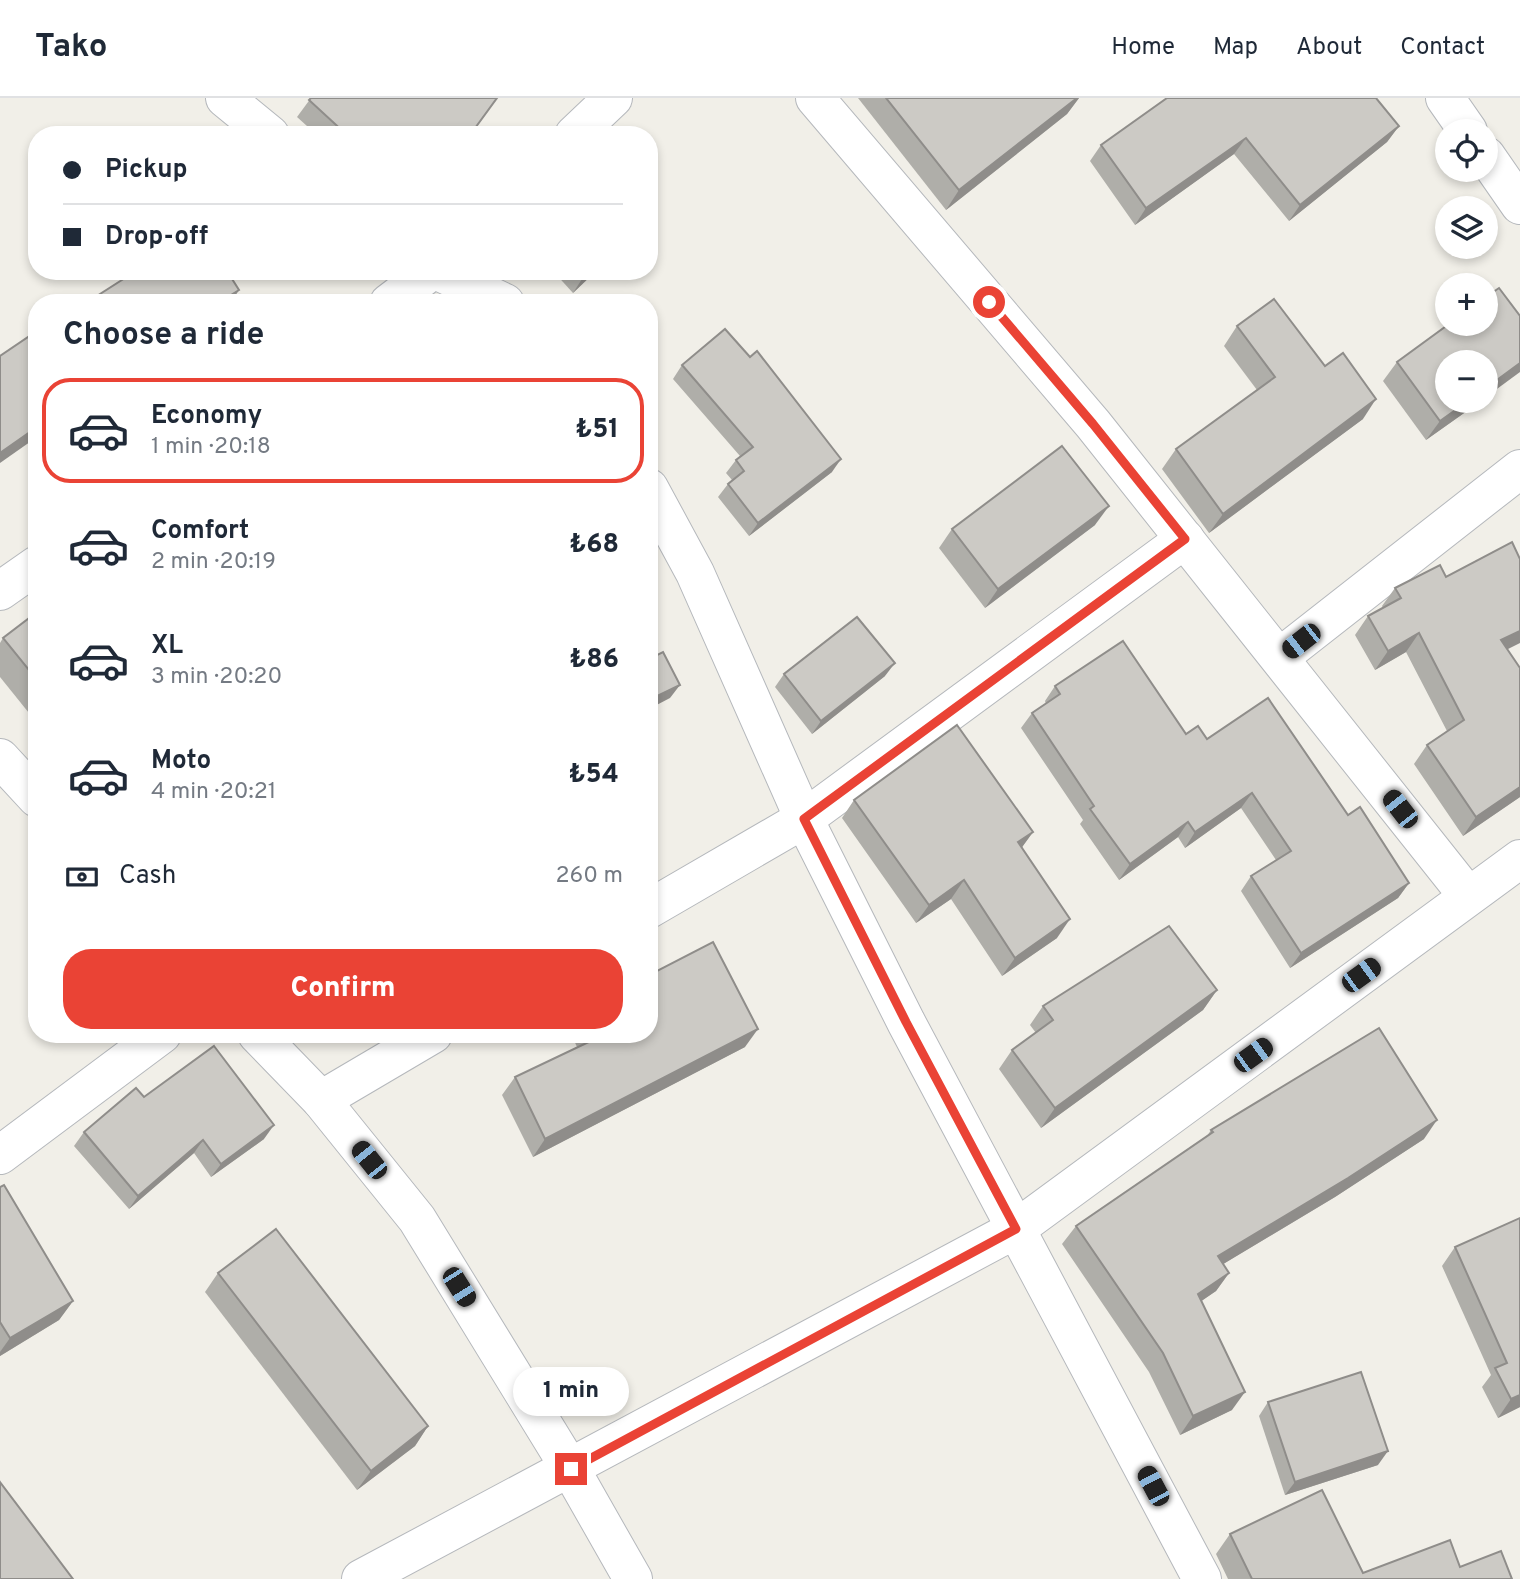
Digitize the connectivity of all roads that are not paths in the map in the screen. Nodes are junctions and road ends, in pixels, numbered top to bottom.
1 (225, 98) edge
2 (613, 98) edge
3 (815, 98) edge
4 (1444, 98) edge
5 (1459, 119) edge
6 (259, 126) edge
7 (583, 126) edge
8 (1498, 173) edge
9 (1520, 205) edge
10 (419, 280) edge
11 (457, 280) edge
12 (401, 294) edge
13 (486, 294) edge
14 (1520, 469) edge
15 (658, 505) edge
16 (1185, 539) junction
17 (28, 572) edge
18 (0, 592) edge
19 (1280, 657) junction
20 (0, 758) edge
21 (28, 788) edge
22 (804, 819) junction
23 (1520, 859) edge
24 (1468, 896) junction
25 (658, 904) edge
26 (150, 1043) edge
27 (266, 1043) edge
28 (418, 1043) edge
29 (321, 1100) junction
30 (0, 1156) edge
31 (1016, 1229) junction
32 (571, 1469) junction
33 (361, 1579) edge
34 (633, 1579) edge
35 (1202, 1579) edge

1 - 6 street
2 - 7 street
3 - 16 street
4 - 5 street
8 - 9 street
10 - 12 street
11 - 13 street
14 - 19 street
15 - 22 street
16 - 19 street
16 - 22 street
17 - 18 street
19 - 24 street
20 - 21 street
22 - 25 street
22 - 31 street
23 - 24 street
24 - 31 street
26 - 30 street
27 - 29 street
28 - 29 street
29 - 32 street
31 - 32 street
31 - 35 street
32 - 33 street
32 - 34 street

